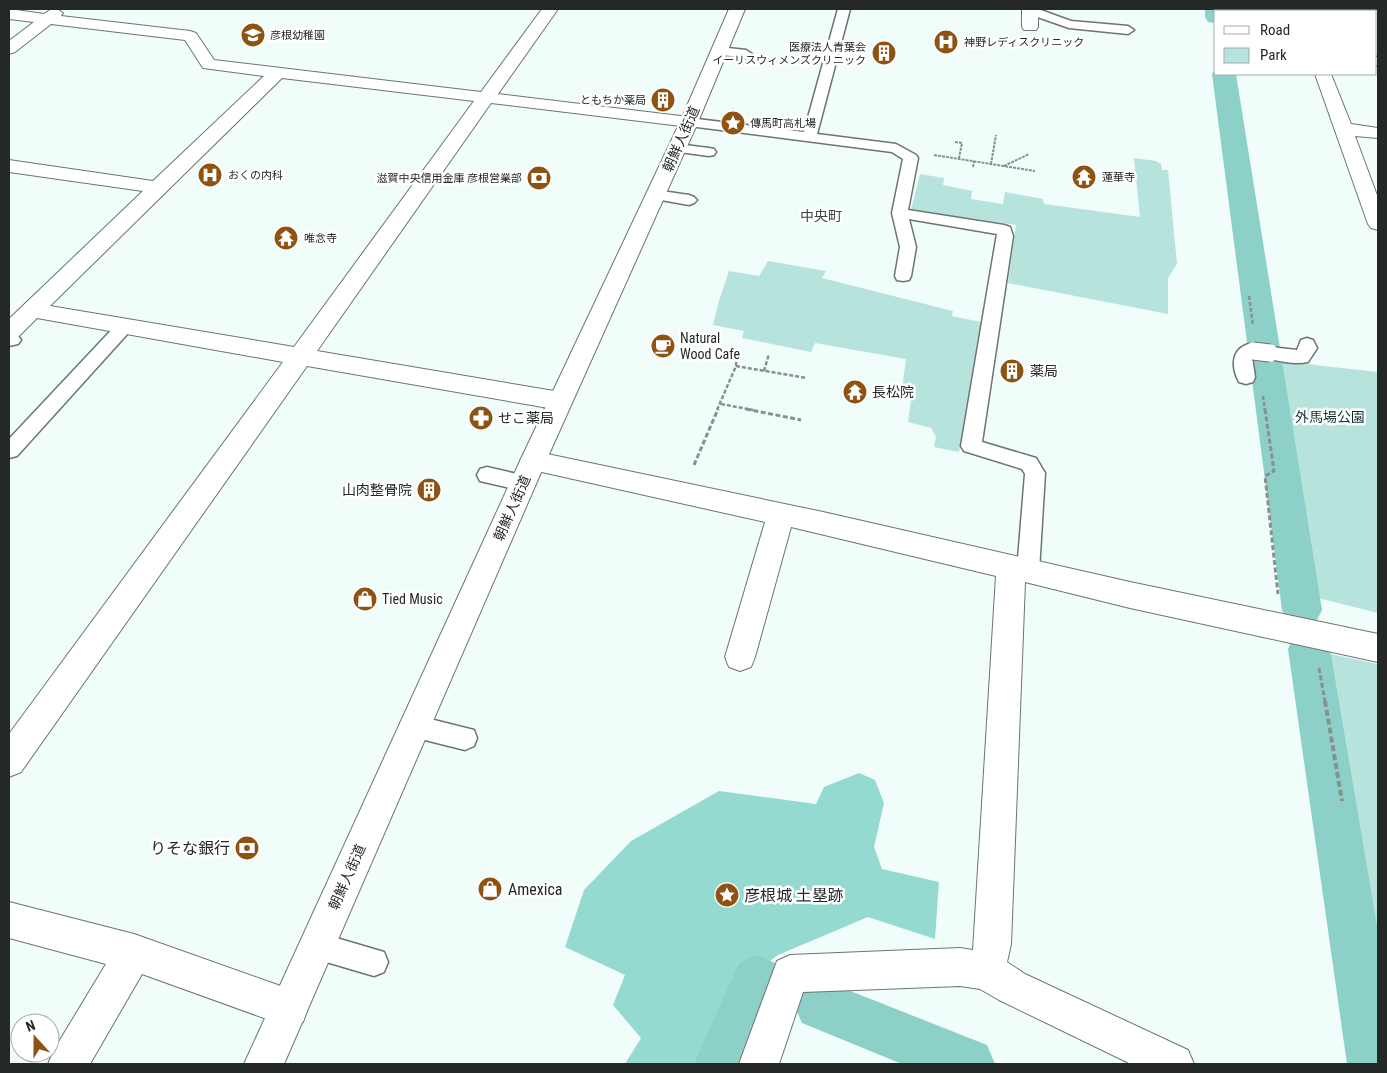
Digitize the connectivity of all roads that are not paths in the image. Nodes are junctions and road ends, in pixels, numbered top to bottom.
1 (62, 9) edge
2 (550, 9) edge
3 (737, 9) edge
4 (844, 9) edge
5 (1030, 9) edge
6 (19, 13) edge
7 (48, 19) junction
8 (1030, 27) dead end
9 (1123, 30) dead end
10 (9, 49) edge
11 (719, 50) junction
12 (746, 54) dead end
13 (278, 72) junction
14 (1323, 75) edge
15 (485, 97) junction
16 (689, 122) junction
17 (1342, 129) junction
18 (1378, 133) edge
19 (809, 138) junction
20 (677, 148) junction
21 (709, 152) dead end
22 (13, 169) edge
23 (154, 195) junction
24 (655, 196) junction
25 (689, 200) dead end
26 (900, 213) junction
27 (1378, 224) edge
28 (903, 276) dead end
29 (31, 310) junction
30 (124, 327) junction
31 (10, 337) edge
32 (1308, 344) dead end
33 (298, 357) junction
34 (1246, 378) dead end
35 (560, 401) junction
36 (10, 451) edge
37 (528, 472) junction
38 (487, 475) dead end
39 (781, 514) junction
40 (1019, 569) junction
41 (1378, 648) edge
42 (740, 657) dead end
43 (414, 727) junction
44 (465, 738) dead end
45 (9, 761) edge
46 (9, 920) edge
47 (316, 946) junction
48 (134, 953) junction
49 (374, 962) dead end
50 (986, 971) junction
51 (289, 1008) junction
52 (68, 1064) edge
53 (264, 1064) edge
54 (759, 1064) edge
55 (1174, 1064) edge

1 - 7 street
2 - 15 street
3 - 11 street, 朝鮮人街道
4 - 19 lane
5 - 8 street
5 - 9 lane
6 - 7 street
7 - 10 street
7 - 13 street
11 - 12 lane
11 - 16 street, 朝鮮人街道
13 - 15 street
13 - 23 street
14 - 17 street
15 - 16 street
15 - 33 street
16 - 19 lane
16 - 20 street, 朝鮮人街道
17 - 18 street
17 - 27 street
19 - 26 lane
20 - 21 lane
20 - 24 street, 朝鮮人街道
22 - 23 street
23 - 29 street
24 - 25 lane
24 - 35 street, 朝鮮人街道
26 - 28 lane
26 - 40 lane
29 - 30 street
29 - 31 street
30 - 33 street
30 - 36 lane
32 - 34 lane
33 - 35 street
33 - 45 street
35 - 37 street, 朝鮮人街道
37 - 38 lane
37 - 39 street
37 - 43 street, 朝鮮人街道
39 - 40 street
39 - 42 street
40 - 41 street
40 - 50 street
43 - 44 lane
43 - 47 street, 朝鮮人街道
46 - 48 street
47 - 49 lane
47 - 51 street, 朝鮮人街道
48 - 51 street
48 - 52 street
50 - 54 street
50 - 55 street
51 - 53 street, 朝鮮人街道

